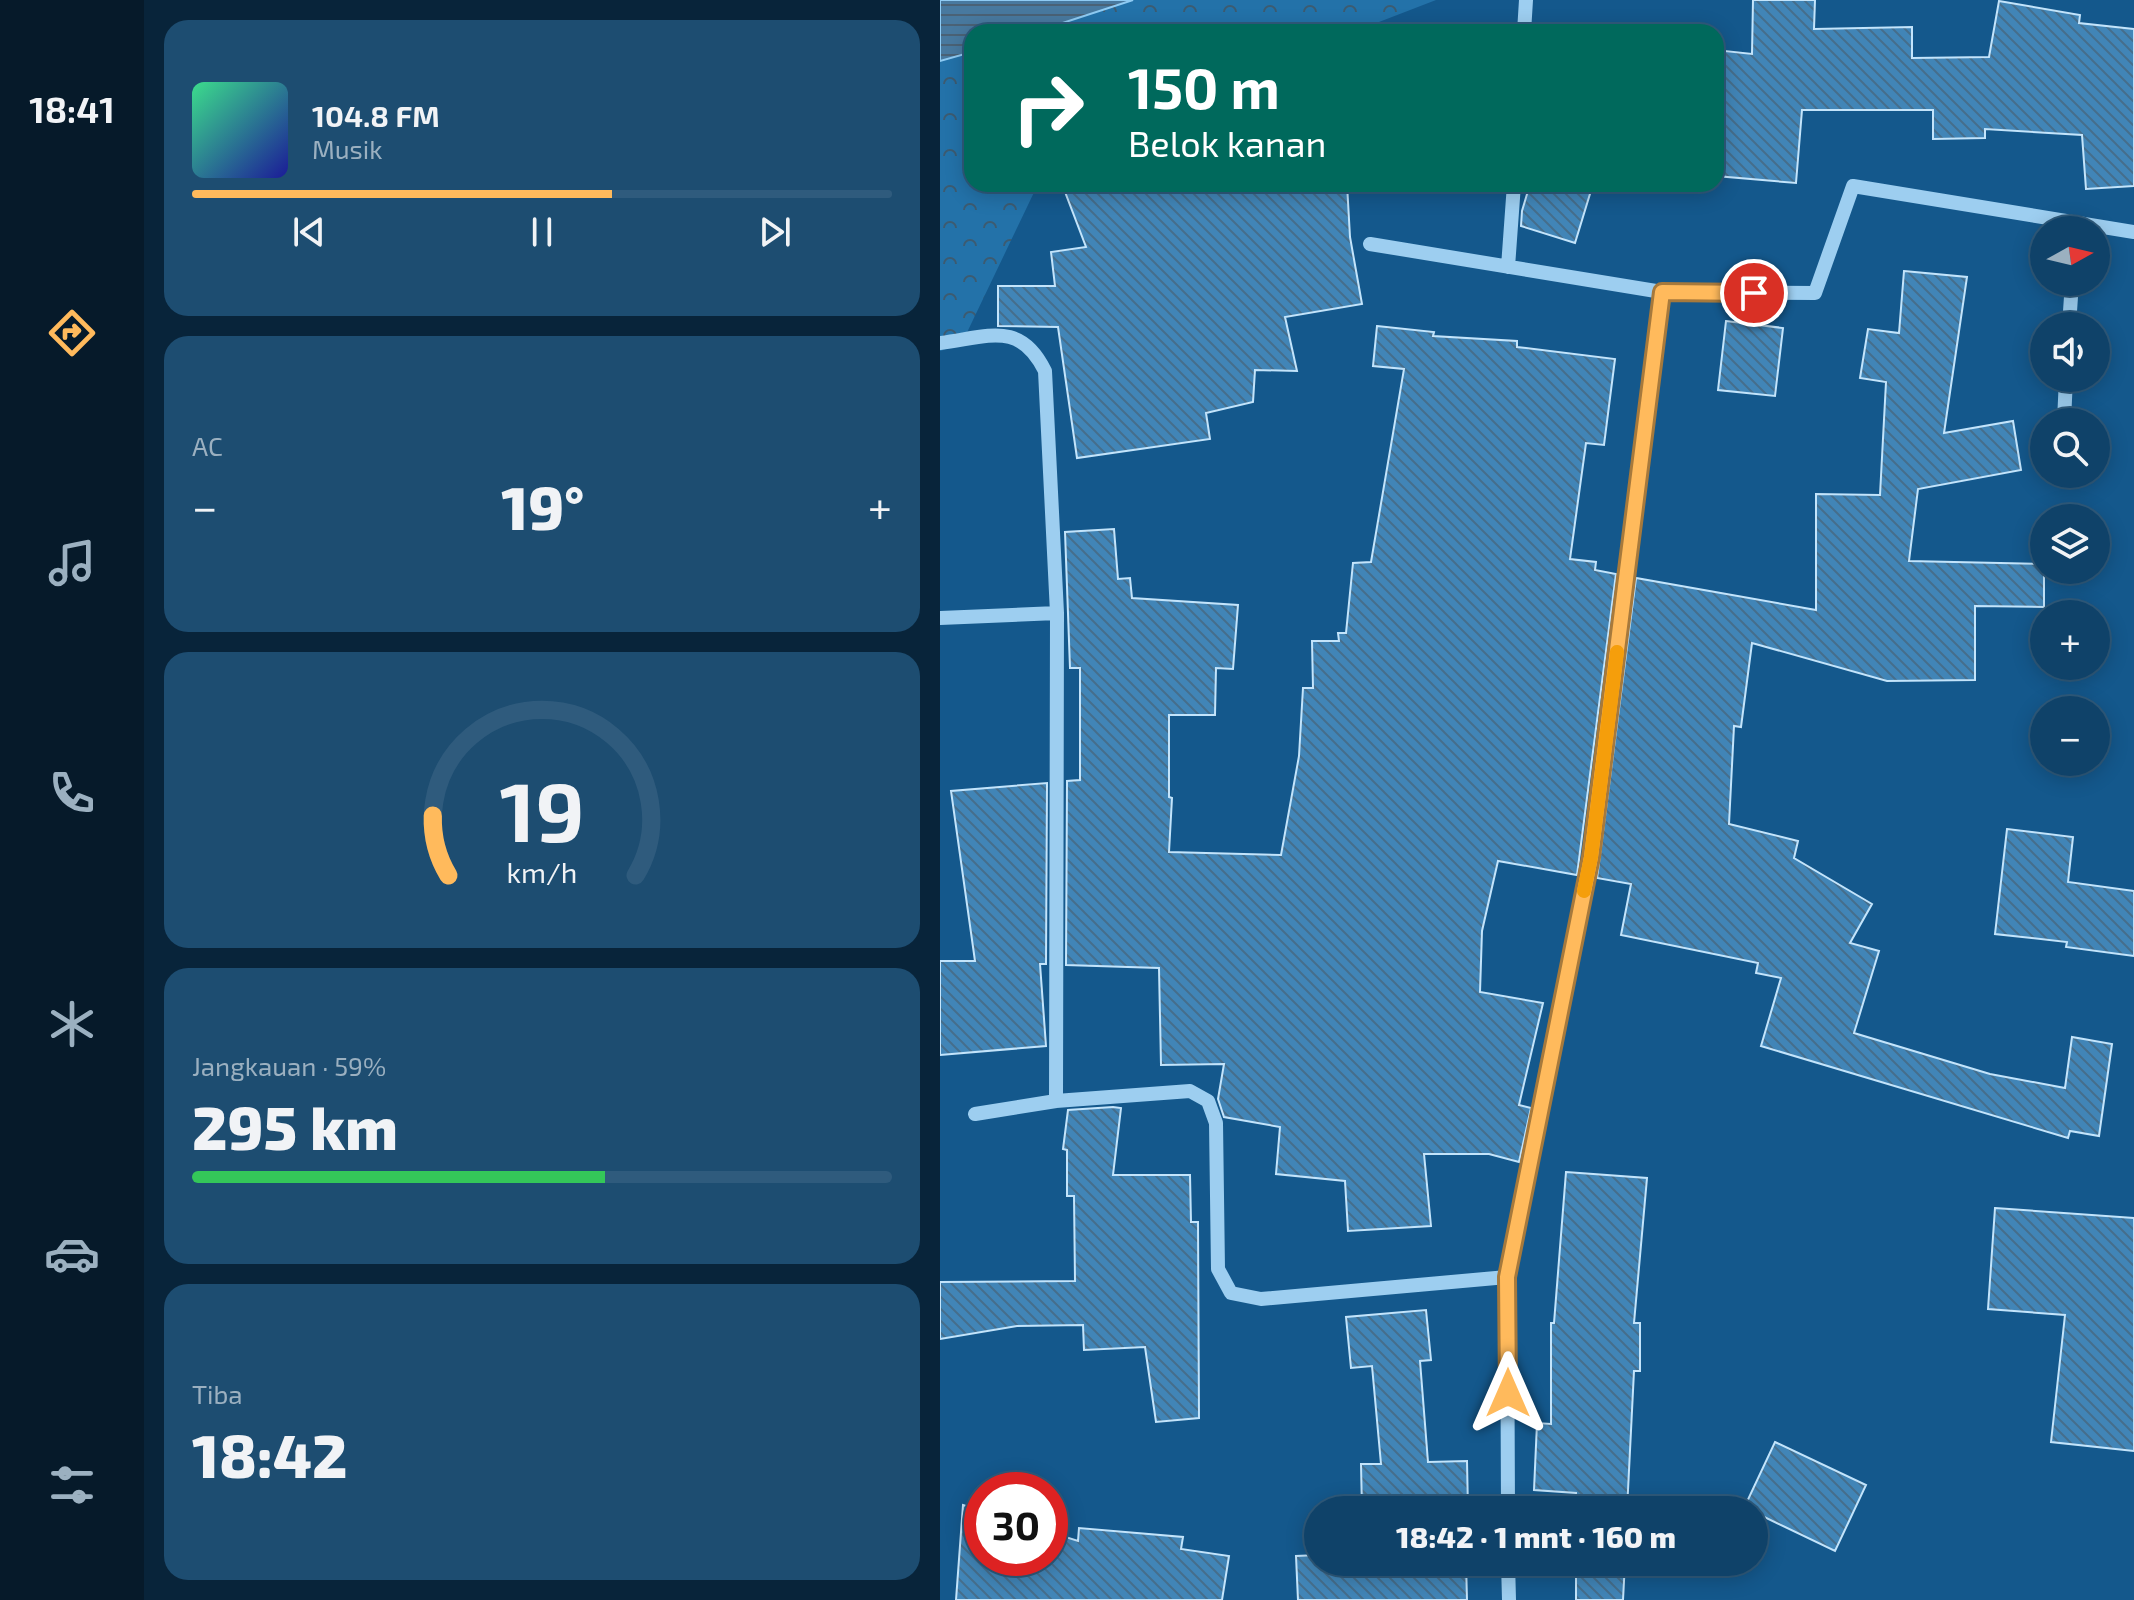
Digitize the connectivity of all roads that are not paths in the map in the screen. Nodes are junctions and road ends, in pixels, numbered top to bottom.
1 (1526, 0) edge
2 (1524, 24) edge
3 (1513, 192) edge
4 (2030, 218) edge
5 (2110, 230) edge
6 (2134, 232) edge
7 (1370, 244) dead end
8 (1508, 267) junction
9 (1662, 292) junction
10 (940, 343) edge
11 (1057, 613) junction
12 (940, 618) edge
13 (1056, 1101) junction
14 (975, 1114) dead end
15 (1507, 1277) junction
16 (1508, 1496) edge
17 (1508, 1576) edge
18 (1509, 1600) edge

1 - 2 street
3 - 8 street
4 - 9 street
5 - 6 street
7 - 8 street
8 - 9 street
9 - 15 street
10 - 11 street
11 - 12 street
11 - 13 street
13 - 14 street
13 - 15 street
15 - 16 street
17 - 18 street

